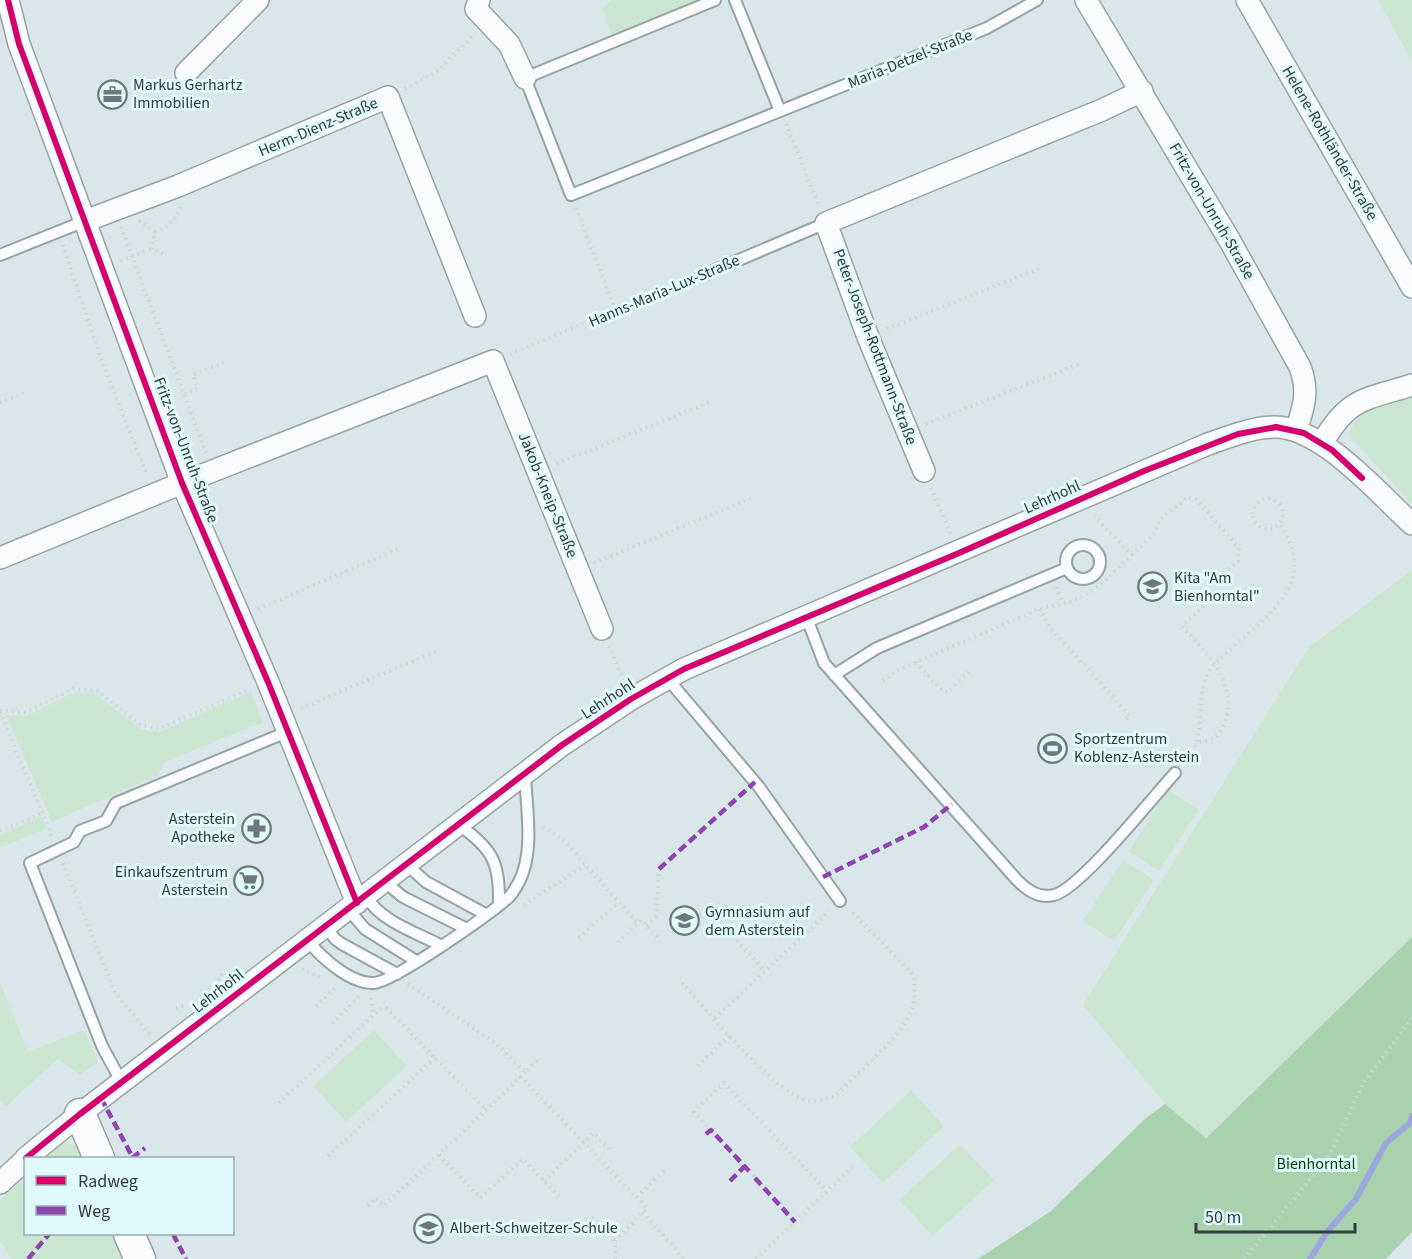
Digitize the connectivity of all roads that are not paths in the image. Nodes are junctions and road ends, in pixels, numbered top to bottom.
1 (8, 0) edge
2 (258, 0) edge
3 (479, 0) edge
4 (715, 0) edge
5 (735, 0) edge
6 (1037, 0) edge
7 (1086, 0) edge
8 (1248, 0) edge
9 (186, 73) dead end
10 (525, 78) junction
11 (1142, 91) junction
12 (780, 111) junction
13 (86, 221) junction
14 (826, 223) junction
15 (0, 255) edge
16 (701, 276) road end
17 (1412, 287) edge
18 (474, 316) dead end
19 (1412, 385) edge
20 (1296, 430) junction
21 (1322, 443) junction
22 (924, 471) road end
23 (182, 483) junction
24 (1412, 524) edge
25 (0, 558) edge
26 (1067, 567) dead end
27 (806, 616) junction
28 (602, 629) road end
29 (834, 675) junction
30 (667, 678) junction
31 (284, 724) junction
32 (525, 773) junction
33 (1175, 773) road end
34 (459, 825) junction
35 (407, 865) junction
36 (385, 882) junction
37 (840, 901) road end
38 (357, 903) junction
39 (499, 905) junction
40 (485, 914) junction
41 (326, 926) junction
42 (465, 928) junction
43 (307, 940) junction
44 (440, 945) junction
45 (417, 961) junction
46 (401, 978) junction
47 (122, 1083) junction
48 (80, 1114) junction
49 (28, 1157) edge
50 (99, 1157) edge
51 (24, 1161) edge
52 (0, 1183) edge
53 (130, 1235) edge
54 (140, 1259) edge

1 - 13 street, Fritz-von-Unruh-Straße
2 - 9 street
3 - 10 street
4 - 10 lane
5 - 12 lane
6 - 12 lane, Maria-Detzel-Straße
7 - 11 street, Fritz-von-Unruh-Straße
8 - 17 street, Helene-Rothländer-Straße
10 - 12 lane, Maria-Detzel-Straße
11 - 14 street, Hanns-Maria-Lux-Straße
11 - 20 street, Fritz-von-Unruh-Straße
13 - 15 lane
13 - 18 street, Herm-Dienz-Straße
13 - 23 street, Fritz-von-Unruh-Straße
14 - 16 lane, Hanns-Maria-Lux-Straße
14 - 22 street, Peter-Joseph-Rottmann-Straße
19 - 21 street
20 - 21 street
20 - 27 street, Lehrhohl
21 - 24 street
23 - 25 street
23 - 28 street, Jakob-Kneip-Straße
23 - 31 street, Fritz-von-Unruh-Straße
26 - 29 lane
27 - 29 lane
27 - 30 street, Lehrhohl
29 - 33 lane
30 - 32 street, Lehrhohl
30 - 37 lane
31 - 38 street, Fritz-von-Unruh-Straße
31 - 47 lane
32 - 34 street, Lehrhohl
32 - 39 lane
34 - 35 street, Lehrhohl
34 - 39 lane
35 - 36 street, Lehrhohl
35 - 40 lane
36 - 38 street, Lehrhohl
36 - 42 lane
38 - 41 street, Lehrhohl
38 - 44 lane
38 - 45 lane
39 - 40 lane
40 - 42 lane
41 - 43 street, Lehrhohl
41 - 46 lane
42 - 44 lane
43 - 46 lane
43 - 47 street, Lehrhohl
44 - 45 lane
45 - 46 lane
47 - 48 street, Lehrhohl
48 - 49 street, Lehrhohl
48 - 50 street
51 - 52 street, Lehrhohl
53 - 54 street

